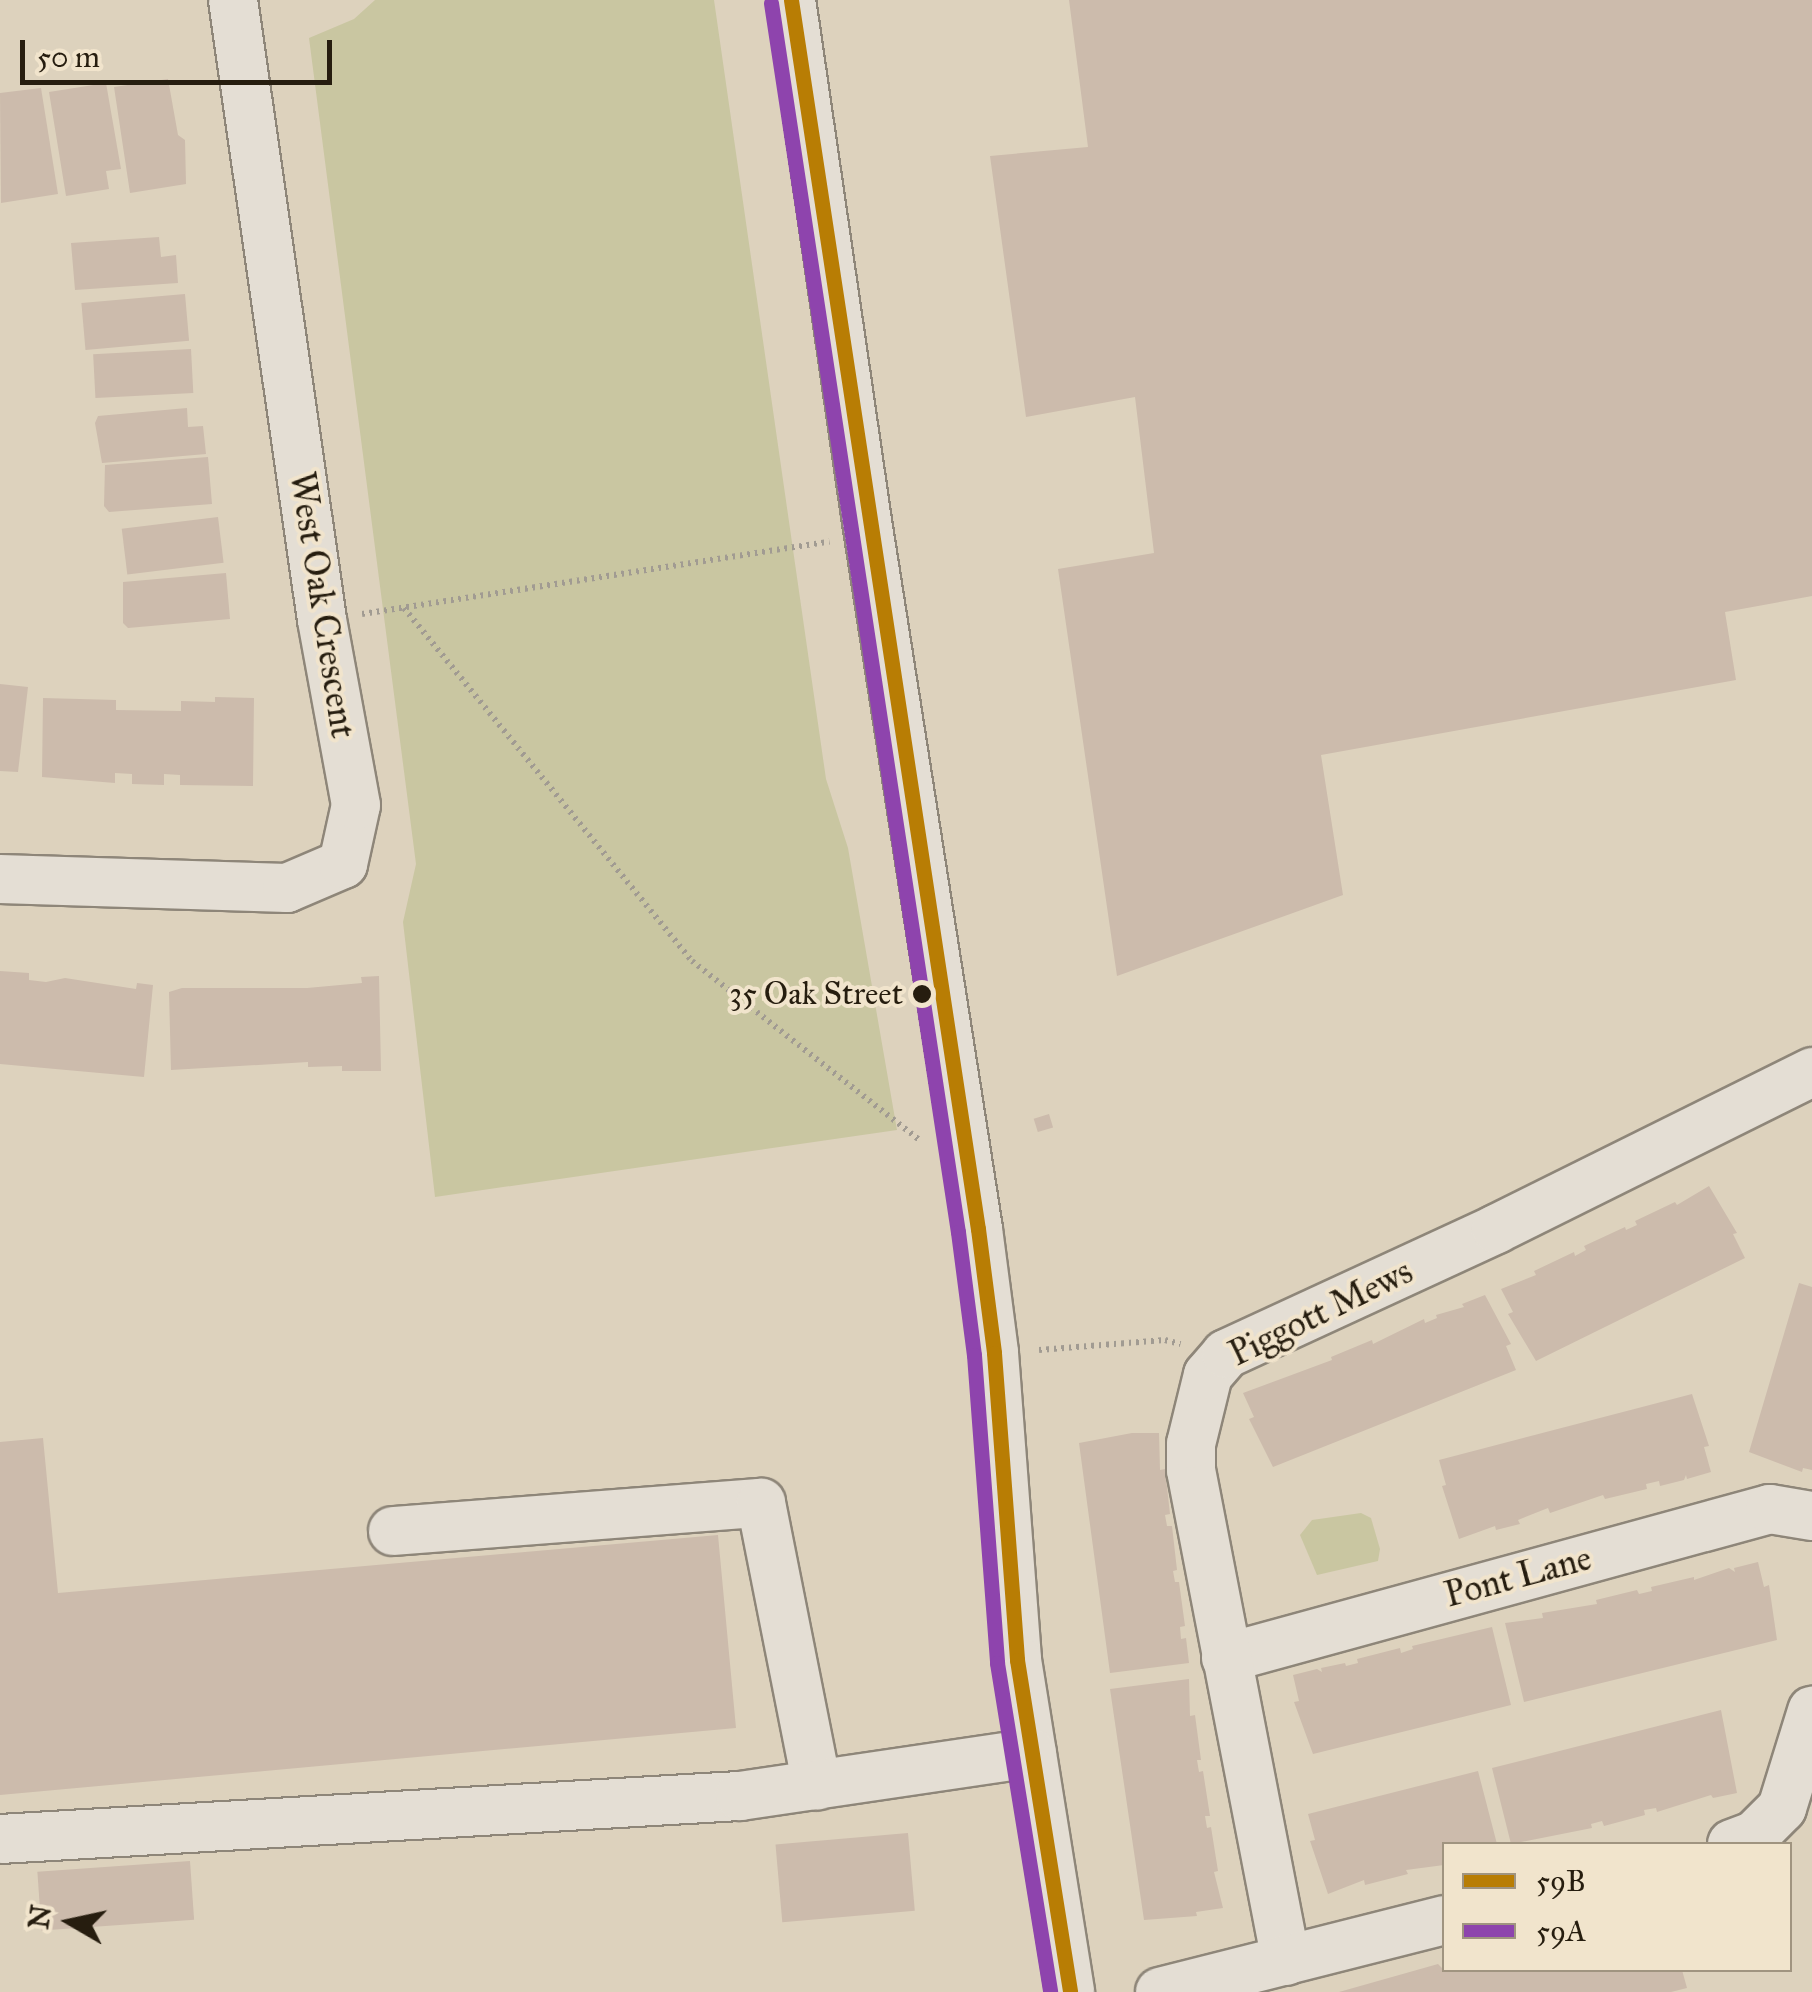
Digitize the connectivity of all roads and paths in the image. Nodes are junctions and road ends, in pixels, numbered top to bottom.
1 (233, 0) edge
2 (791, 0) edge
3 (869, 532) junction
4 (404, 608) junction
5 (322, 620) junction
6 (0, 879) edge
7 (1812, 1072) edge
8 (923, 1143) dead end
9 (1027, 1351) dead end
10 (1226, 1354) junction
11 (1812, 1516) edge
12 (393, 1531) dead end
13 (1226, 1658) junction
14 (1812, 1711) edge
15 (1032, 1753) junction
16 (817, 1784) junction
17 (0, 1838) edge
18 (1737, 1842) edge
19 (1442, 1921) edge
20 (1286, 1961) junction
21 (1070, 1992) edge
22 (1160, 1992) edge

1 - 5 street, West Oak Crescent
2 - 3 street
3 - 4 path
3 - 15 street
4 - 5 path
4 - 8 path
5 - 6 street, West Oak Crescent
7 - 10 street, Piggott Mews
9 - 10 path
10 - 13 street, Piggott Mews
11 - 13 street, Pont Lane
12 - 16 street
13 - 20 street, Piggott Mews
14 - 18 street
15 - 16 street
15 - 21 street
16 - 17 street
19 - 20 street
20 - 22 street

